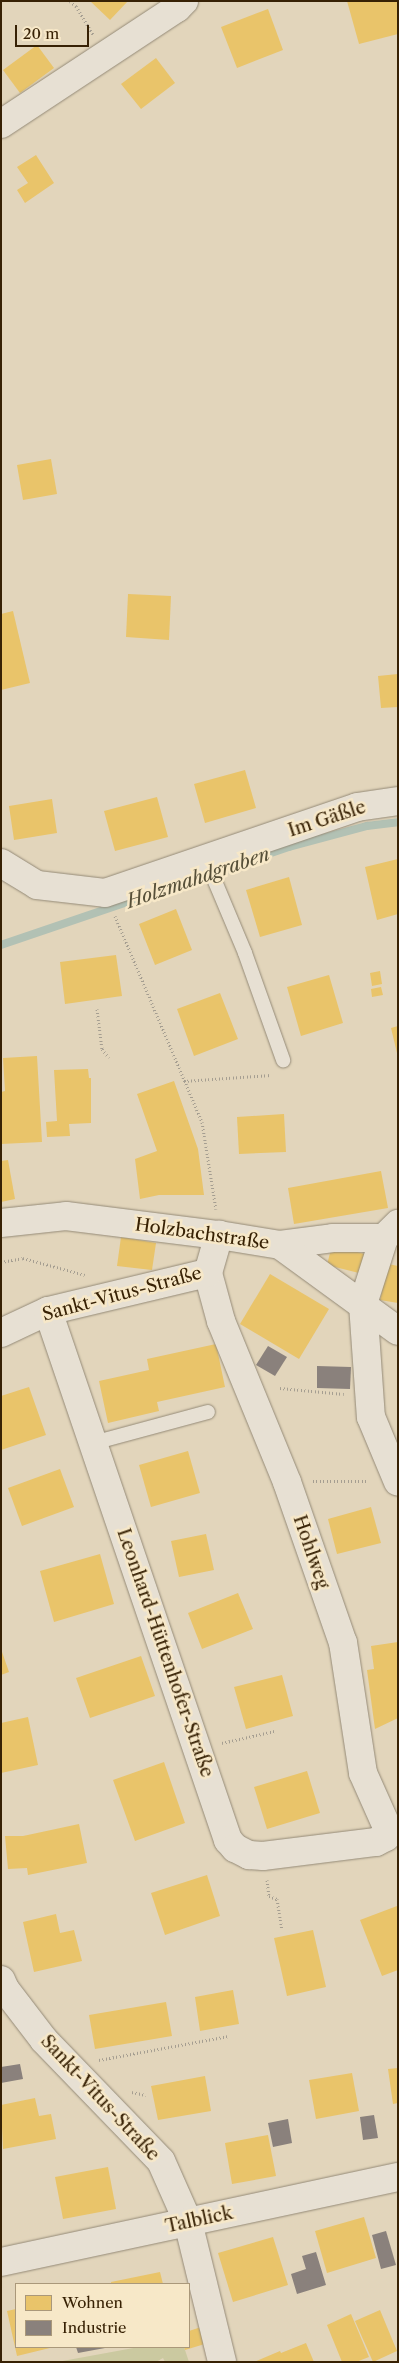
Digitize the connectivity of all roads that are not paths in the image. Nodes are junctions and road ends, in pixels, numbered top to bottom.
1 (184, 1) edge
2 (1, 124) edge
3 (398, 801) edge
4 (206, 860) junction
5 (1, 863) edge
6 (282, 1060) road end
7 (1, 1223) edge
8 (219, 1235) junction
9 (393, 1236) edge
10 (280, 1245) junction
11 (208, 1273) junction
12 (363, 1304) junction
13 (48, 1311) junction
14 (398, 1331) edge
15 (1, 1333) edge
16 (208, 1412) dead end
17 (93, 1443) junction
18 (397, 1481) edge
19 (386, 1837) joint
20 (1, 1980) edge
21 (398, 2177) edge
22 (188, 2222) junction
23 (1, 2262) edge
24 (222, 2362) edge

1 - 2 street
3 - 4 street, Im Gäßle
4 - 5 street, Im Gäßle
4 - 6 lane
7 - 8 street, Holzbachstraße
8 - 10 street, Holzbachstraße
8 - 11 street, Sankt-Vitus-Straße
9 - 10 street, Holzbachstraße
9 - 12 street
10 - 12 street
11 - 13 street, Sankt-Vitus-Straße
11 - 19 street, Hohlweg
12 - 14 street
12 - 18 street
13 - 15 street, Sankt-Vitus-Straße
13 - 17 street, Leonhard-Hüttenhofer-Straße
16 - 17 lane
17 - 19 street, Leonhard-Hüttenhofer-Straße
20 - 22 street, Sankt-Vitus-Straße
21 - 22 street, Talblick
22 - 23 street, Talblick
22 - 24 street, Sankt-Vitus-Straße

